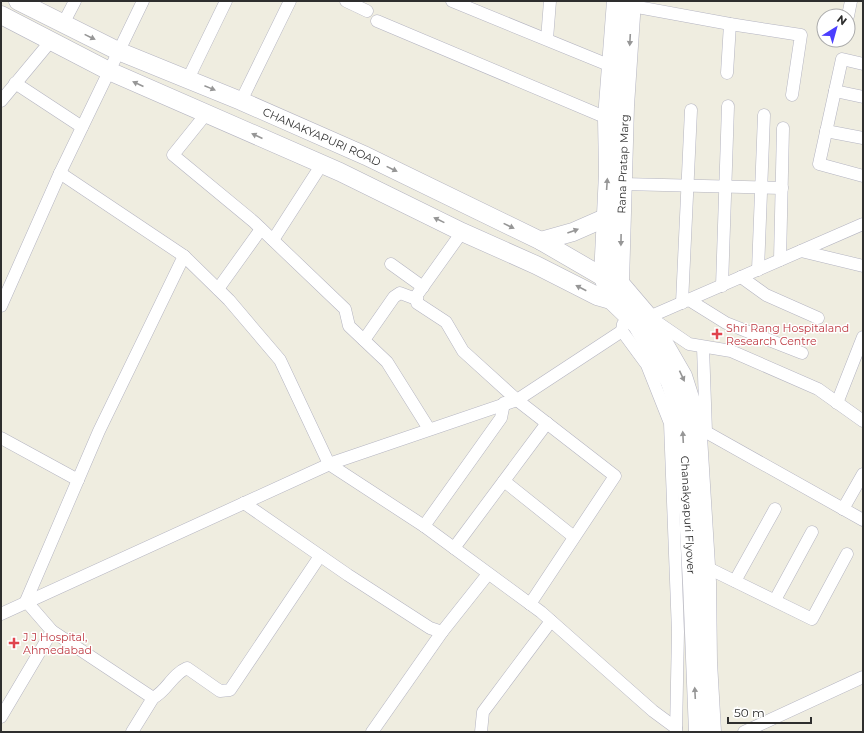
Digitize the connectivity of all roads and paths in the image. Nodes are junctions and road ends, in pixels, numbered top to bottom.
1 (76, 1) edge
2 (143, 1) edge
3 (226, 1) edge
4 (290, 1) edge
5 (346, 1) edge
6 (452, 1) edge
7 (550, 1) edge
8 (23, 2) edge
9 (626, 3) edge
10 (367, 11) dead end
11 (1, 15) edge
12 (378, 21) dead end
13 (63, 24) junction
14 (730, 24) junction
15 (547, 39) junction
16 (50, 42) junction
17 (118, 51) junction
18 (863, 64) edge
19 (611, 66) junction
20 (109, 71) junction
21 (727, 73) dead end
22 (188, 79) junction
23 (9, 83) edge
24 (835, 91) junction
25 (792, 95) dead end
26 (863, 97) edge
27 (1, 101) edge
28 (241, 101) junction
29 (728, 106) dead end
30 (690, 110) dead end
31 (206, 114) junction
32 (764, 115) dead end
33 (607, 118) junction
34 (290, 122) junction
35 (82, 127) junction
36 (783, 128) dead end
37 (826, 131) junction
38 (863, 138) edge
39 (280, 146) junction
40 (322, 164) junction
41 (60, 173) junction
42 (863, 176) edge
43 (623, 184) junction
44 (686, 186) junction
45 (725, 187) junction
46 (761, 187) junction
47 (782, 188) junction
48 (605, 218) junction
49 (863, 224) edge
50 (261, 229) junction
51 (462, 232) junction
52 (273, 240) junction
53 (541, 241) junction
54 (801, 251) junction
55 (184, 256) junction
56 (780, 260) junction
57 (391, 264) dead end
58 (863, 266) edge
59 (758, 270) junction
60 (741, 277) junction
61 (603, 278) junction
62 (722, 286) junction
63 (423, 287) junction
64 (218, 289) junction
65 (626, 290) junction
66 (416, 299) junction
67 (611, 300) junction
68 (685, 302) junction
69 (1, 306) edge
70 (818, 318) dead end
71 (633, 322) junction
72 (863, 336) edge
73 (364, 340) junction
74 (703, 347) junction
75 (802, 353) dead end
76 (517, 400) junction
77 (504, 403) junction
78 (837, 403) junction
79 (863, 421) edge
80 (547, 423) junction
81 (429, 429) junction
82 (706, 432) junction
83 (1, 438) edge
84 (329, 464) junction
85 (863, 474) edge
86 (78, 480) junction
87 (504, 481) junction
88 (244, 502) junction
89 (775, 509) dead end
90 (843, 509) junction
91 (863, 520) edge
92 (424, 526) junction
93 (812, 532) dead end
94 (574, 537) junction
95 (454, 548) junction
96 (847, 554) dead end
97 (320, 556) junction
98 (712, 570) junction
99 (488, 574) junction
100 (735, 581) junction
101 (775, 600) junction
102 (26, 601) junction
103 (530, 604) junction
104 (1, 614) edge
105 (551, 621) junction
106 (52, 631) junction
107 (442, 632) junction
108 (863, 677) edge
109 (153, 698) junction
110 (1, 717) edge
111 (676, 730) edge
112 (132, 732) edge
113 (372, 732) edge
114 (481, 732) edge
115 (698, 732) edge
116 (712, 732) edge
117 (718, 732) edge
118 (744, 732) edge

1 - 13 street
2 - 17 street
3 - 22 street
4 - 28 street
5 - 10 street
6 - 15 street
7 - 15 street
8 - 13 main road, CHANAKYAPURI ROAD
9 - 14 street
9 - 19 main road, Rana Pratap Marg
9 -> 43 main road, Rana Pratap Marg
11 - 16 main road
12 - 33 street
13 -> 17 main road, CHANAKYAPURI ROAD
14 - 21 street
14 - 25 street
15 - 19 street
16 - 20 main road
16 - 23 street
17 - 20 street
17 - 22 main road, CHANAKYAPURI ROAD
18 - 24 street
19 - 33 main road, Rana Pratap Marg
31 -> 20 main road
20 - 35 street
22 -> 28 main road, CHANAKYAPURI ROAD
23 - 27 street
23 - 35 street
24 - 26 street
24 - 37 street
28 - 34 main road, CHANAKYAPURI ROAD
29 - 45 street
30 - 44 street
39 -> 31 main road
31 - 50 street
32 - 46 street
48 -> 33 main road, Rana Pratap Marg
34 - 39 main road
34 -> 53 main road, CHANAKYAPURI ROAD
35 - 41 street
36 - 47 street
37 - 38 street
37 - 42 street
39 - 40 main road
51 -> 40 main road
40 - 52 street
41 - 55 street
41 - 69 street
43 - 44 street
43 -> 65 main road, Rana Pratap Marg
44 - 45 street
44 - 68 street
45 - 46 street
45 - 62 street
46 - 47 street
46 - 59 street
47 - 56 street
53 -> 48 main road
48 - 61 main road, Rana Pratap Marg
49 - 54 street
50 - 52 street
50 - 64 street
51 - 63 street
67 -> 51 main road
52 - 73 street
53 - 61 main road, CHANAKYAPURI ROAD
54 - 56 street
54 - 58 street
55 - 64 street
55 - 86 street
56 - 59 street
57 - 63 street
59 - 60 street
60 - 62 street
60 - 70 street
61 - 65 main road, CHANAKYAPURI ROAD
61 - 67 main road, Rana Pratap Marg
62 - 68 street
63 - 66 street
64 - 84 street
65 - 67 main road
65 - 71 main road
66 - 73 street
66 - 76 street
67 - 71 main road, Rana Pratap Marg
68 - 71 street
68 - 75 street
71 - 74 street
71 - 76 street
71 - 111 street
115 -> 71 main road, Chanakyapuri Flyover
71 -> 116 main road, Chanakyapuri Flyover
72 - 78 street
73 - 81 street
74 - 78 street
74 - 82 street
76 - 77 street
76 - 80 street
77 - 81 street
77 - 92 street
78 - 79 street
80 - 87 street
80 - 94 street
81 - 84 street
82 - 90 street
82 - 98 street
83 - 86 street
84 - 88 street
84 - 92 street
85 - 90 street
86 - 102 street
87 - 94 street
87 - 95 street
88 - 97 street
88 - 102 street
89 - 100 street
90 - 91 street
92 - 95 street
93 - 101 street
94 - 103 street
95 - 99 street
96 - 101 street
97 - 107 street
97 - 109 street
98 - 100 street
98 - 117 street
99 - 103 street
99 - 107 street
100 - 101 street
102 - 104 street
102 - 106 street
103 - 105 street
105 - 111 street
105 - 114 street
106 - 109 street
106 - 110 street
107 - 113 street
108 - 118 street
109 - 112 street

